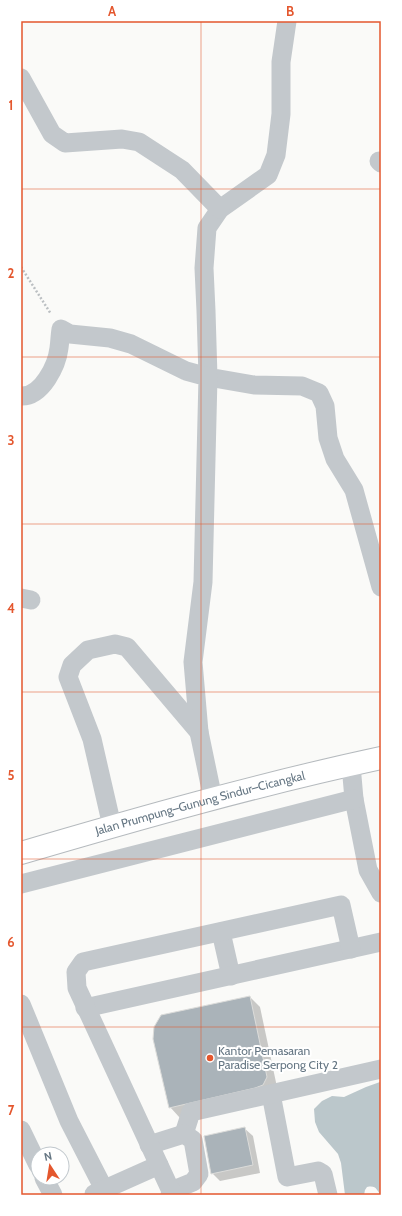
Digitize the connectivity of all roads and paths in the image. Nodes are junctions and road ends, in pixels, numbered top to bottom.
1 (287, 21) edge
2 (21, 78) edge
3 (220, 209) junction
4 (21, 267) edge
5 (61, 329) junction
6 (208, 377) junction
7 (21, 396) edge
8 (381, 587) edge
9 (199, 732) junction
10 (381, 758) edge
11 (351, 765) junction
12 (213, 799) junction
13 (354, 799) junction
14 (112, 826) junction
15 (21, 853) edge
16 (21, 884) edge
17 (381, 894) edge
18 (221, 932) junction
19 (381, 942) edge
20 (351, 949) junction
21 (231, 976) junction
22 (21, 1004) edge
23 (86, 1008) junction
24 (381, 1069) edge
25 (271, 1094) junction
26 (21, 1130) edge
27 (184, 1134) junction
28 (149, 1144) junction
29 (30, 1149) edge
30 (158, 1165) junction
31 (48, 1186) edge
32 (102, 1193) edge
33 (170, 1193) edge
34 (53, 1195) edge
35 (328, 1195) edge

1 - 3 street
2 - 3 street
3 - 6 street
4 - 5 path
5 - 6 street
5 - 7 street
6 - 8 street
6 - 9 street
9 - 12 street
9 - 14 street
10 - 11 main road, Jalan Prumpung–Gunung Sindur–Cicangkal
11 - 12 main road, Jalan Prumpung–Gunung Sindur–Cicangkal
11 - 13 street
12 - 14 main road, Jalan Prumpung–Gunung Sindur–Cicangkal
13 - 16 street
13 - 17 street
14 - 15 main road, Jalan Prumpung–Gunung Sindur–Cicangkal
18 - 20 street
18 - 21 street
18 - 23 street
19 - 20 street
20 - 21 street
21 - 23 street
22 - 32 street
23 - 28 street
24 - 25 street
25 - 27 street
25 - 35 street
26 - 29 street
27 - 28 street
27 - 33 street
28 - 30 street
30 - 32 street
30 - 33 street
31 - 34 street

